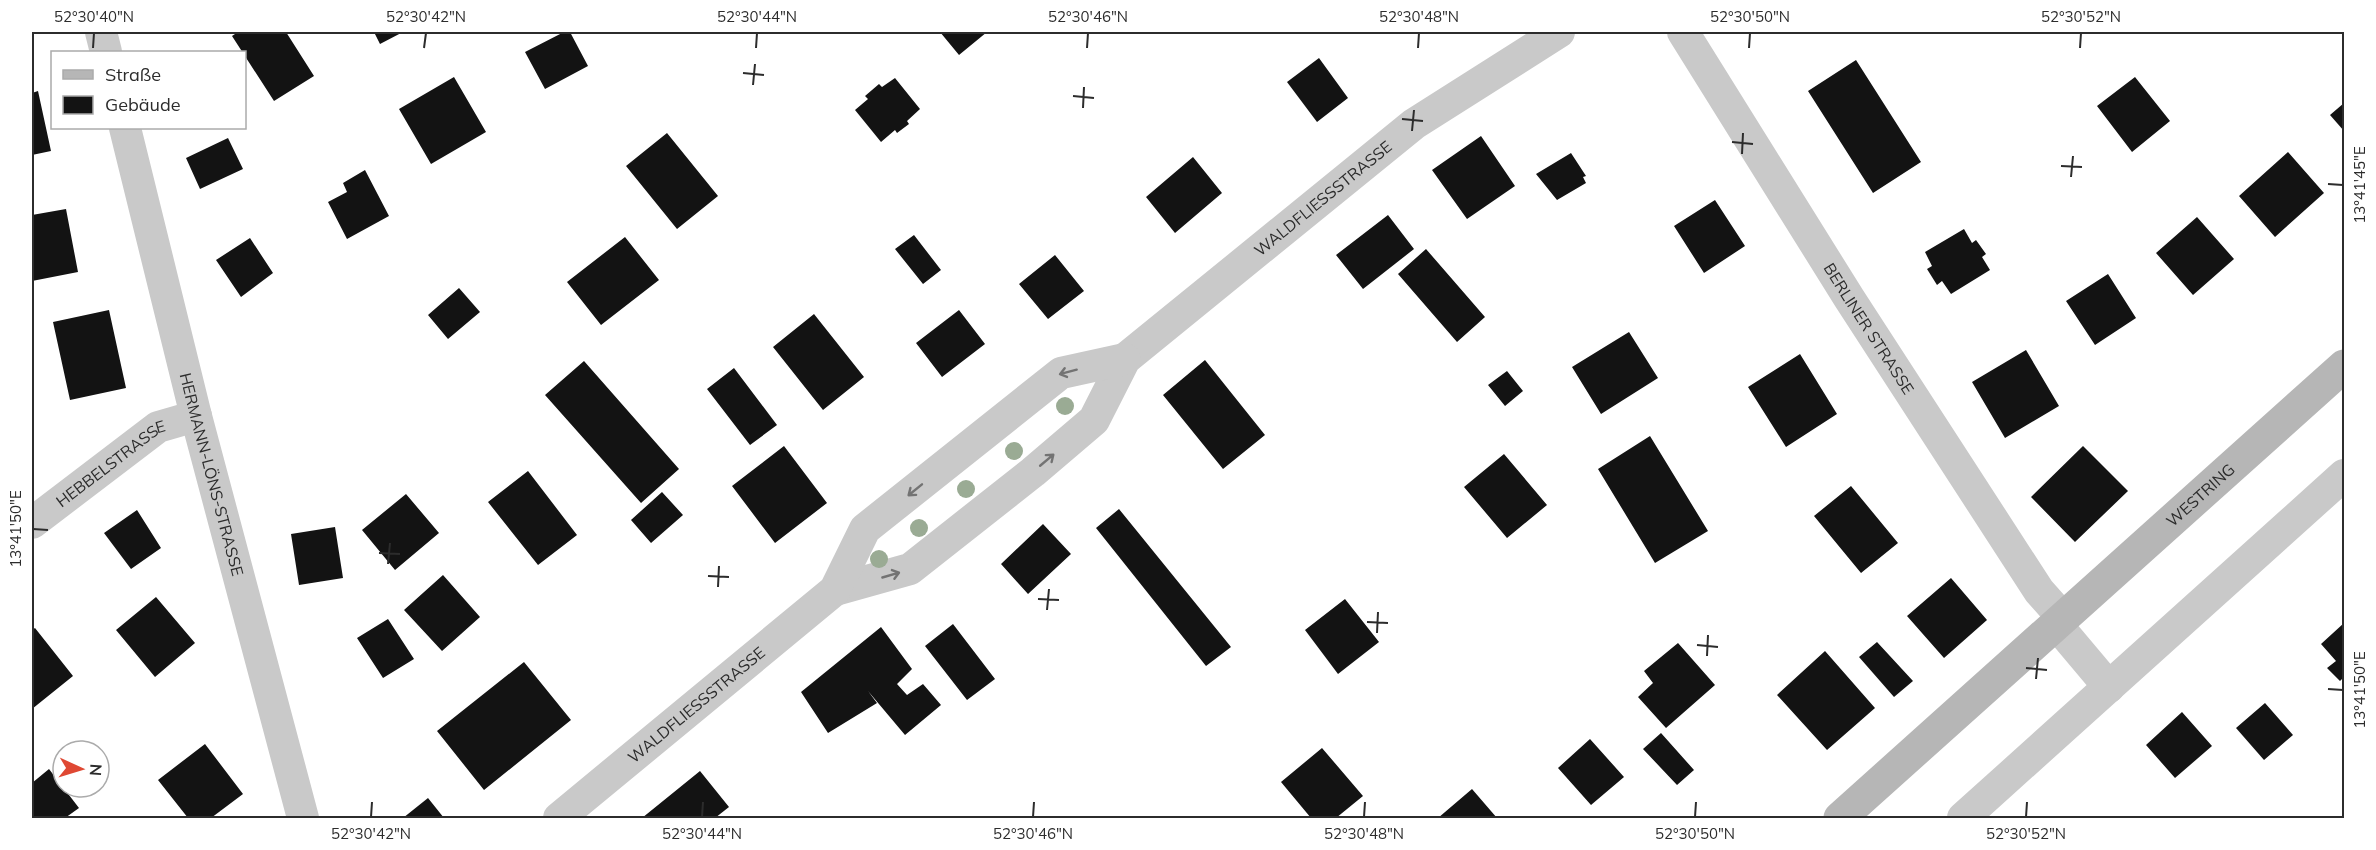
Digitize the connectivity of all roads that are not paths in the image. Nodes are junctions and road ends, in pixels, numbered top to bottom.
1 (101, 32) edge
2 (1558, 32) edge
3 (1683, 32) edge
4 (106, 51) edge
5 (125, 129) edge
6 (1125, 359) junction
7 (2344, 366) edge
8 (196, 416) junction
9 (2344, 475) edge
10 (32, 523) edge
11 (835, 590) junction
12 (2059, 621) junction
13 (2109, 687) junction
14 (303, 819) edge
15 (559, 819) edge
16 (1840, 819) edge
17 (1963, 819) edge

1 - 4 street
2 - 6 street, WALDFLIESSSTRASSE
3 - 12 street, BERLINER STRASSE
5 - 8 street, HERMANN-LÖNS-STRASSE
11 -> 6 street, WALDFLIESSSTRASSE
6 -> 11 street, WALDFLIESSSTRASSE
7 - 12 street, WESTRING
8 - 10 street, HEBBELSTRASSE
8 - 14 street, HERMANN-LÖNS-STRASSE
9 - 13 street
11 - 15 street, WALDFLIESSSTRASSE
12 - 13 street
12 - 16 street, WESTRING
13 - 17 street

